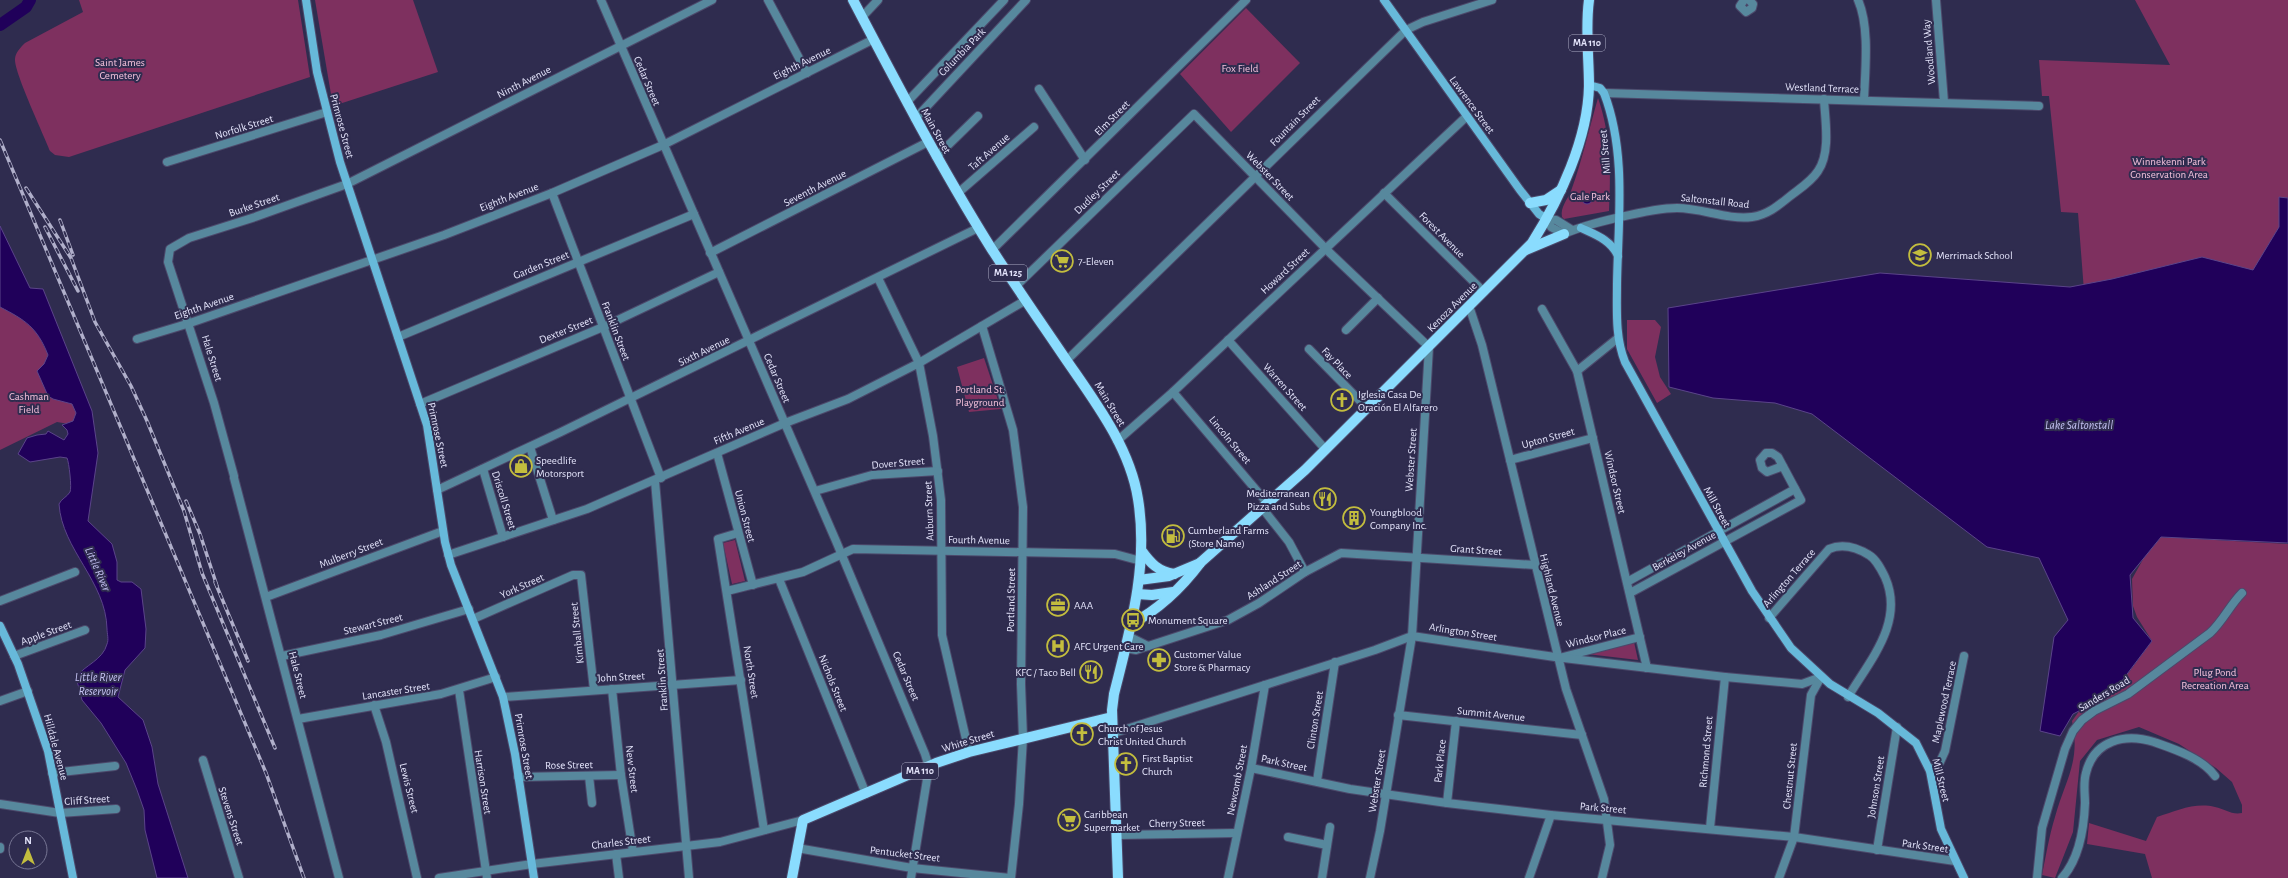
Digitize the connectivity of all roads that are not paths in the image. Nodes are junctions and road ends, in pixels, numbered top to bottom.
1 (306, 0) edge
2 (601, 0) edge
3 (712, 0) edge
4 (768, 0) edge
5 (853, 0) edge
6 (878, 0) edge
7 (1004, 0) edge
8 (1026, 0) edge
9 (1246, 0) edge
10 (1384, 0) edge
11 (1492, 0) edge
12 (1589, 0) edge
13 (1744, 0) edge
14 (1749, 0) edge
15 (1858, 0) edge
16 (1936, 0) edge
17 (862, 17) junction
18 (1406, 30) junction
19 (874, 39) junction
20 (620, 46) junction
21 (807, 73) junction
22 (1589, 85) junction
23 (1039, 89) dead end
24 (1604, 93) junction
25 (1824, 99) junction
26 (1864, 100) junction
27 (907, 102) junction
28 (1944, 102) junction
29 (2039, 106) dead end
30 (327, 112) junction
31 (1194, 114) joint
32 (978, 116) dead end
33 (1467, 116) junction
34 (915, 119) junction
35 (1034, 127) dead end
36 (928, 142) junction
37 (663, 145) junction
38 (936, 156) junction
39 (1085, 160) junction
40 (167, 162) dead end
41 (1255, 177) junction
42 (347, 184) junction
43 (1561, 190) junction
44 (552, 193) junction
45 (958, 193) junction
46 (1384, 193) junction
47 (1530, 203) junction
48 (694, 214) junction
49 (1618, 218) junction
50 (1547, 219) junction
51 (978, 228) junction
52 (1581, 228) junction
53 (1568, 232) junction
54 (1326, 248) junction
55 (170, 249) joint
56 (992, 250) junction
57 (1526, 250) junction
58 (710, 253) junction
59 (1618, 256) junction
60 (372, 260) junction
61 (578, 262) junction
62 (719, 272) junction
63 (878, 278) junction
64 (1016, 286) junction
65 (1484, 292) junction
66 (1378, 298) junction
67 (1026, 300) junction
68 (1469, 306) junction
69 (1542, 309) dead end
70 (190, 323) junction
71 (982, 326) junction
72 (603, 327) junction
73 (1346, 330) dead end
74 (398, 337) junction
75 (1618, 338) junction
76 (137, 339) dead end
77 (1228, 340) junction
78 (749, 341) junction
79 (1429, 347) junction
80 (1309, 349) dead end
81 (1067, 360) junction
82 (919, 363) junction
83 (1577, 371) junction
84 (1173, 392) junction
85 (631, 398) junction
86 (420, 404) junction
87 (1368, 409) junction
88 (785, 423) junction
89 (1593, 438) junction
90 (1118, 441) junction
91 (530, 447) junction
92 (1326, 450) junction
93 (717, 453) junction
94 (1510, 460) junction
95 (1783, 466) dead end
96 (483, 469) junction
97 (938, 471) junction
98 (658, 479) junction
99 (1795, 489) junction
100 (437, 490) junction
101 (814, 491) junction
102 (1265, 506) junction
103 (553, 520) junction
104 (443, 532) junction
105 (1718, 532) junction
106 (738, 533) junction
107 (503, 537) junction
108 (1724, 542) junction
109 (941, 550) junction
110 (1141, 550) junction
111 (1023, 552) junction
112 (448, 554) junction
113 (842, 554) junction
114 (1415, 557) junction
115 (1141, 561) junction
116 (1202, 562) junction
117 (1534, 565) junction
118 (75, 572) dead end
119 (1305, 572) junction
120 (1174, 574) junction
121 (581, 575) joint
122 (779, 579) junction
123 (1139, 580) junction
124 (1627, 582) junction
125 (753, 585) junction
126 (727, 591) junction
127 (1173, 592) junction
128 (1630, 593) junction
129 (2242, 593) dead end
130 (1137, 594) junction
131 (266, 597) junction
132 (0, 601) edge
133 (469, 609) junction
134 (1769, 618) junction
135 (473, 619) junction
136 (1131, 624) junction
137 (0, 626) edge
138 (85, 630) dead end
139 (1128, 636) junction
140 (1412, 636) junction
141 (1640, 637) junction
142 (1148, 646) junction
143 (1125, 648) junction
144 (14, 656) junction
145 (282, 656) junction
146 (1964, 656) dead end
147 (1558, 658) junction
148 (1335, 662) junction
149 (1647, 668) junction
150 (496, 677) junction
151 (1724, 677) junction
152 (1821, 677) junction
153 (741, 680) junction
154 (1265, 685) junction
155 (673, 686) junction
156 (612, 689) junction
157 (459, 690) junction
158 (594, 690) junction
159 (28, 691) junction
160 (503, 697) junction
161 (1848, 697) junction
162 (0, 701) edge
163 (374, 705) junction
164 (1398, 715) junction
165 (1112, 717) junction
166 (298, 718) junction
167 (1456, 721) junction
168 (1897, 727) junction
169 (1114, 733) junction
170 (1582, 735) junction
171 (1023, 738) junction
172 (970, 752) junction
173 (202, 760) dead end
174 (115, 766) dead end
175 (929, 767) junction
176 (1251, 768) junction
177 (1930, 771) junction
178 (52, 772) junction
179 (621, 775) junction
180 (589, 776) junction
181 (2215, 776) dead end
182 (518, 777) junction
183 (1317, 781) junction
184 (866, 794) junction
185 (1387, 795) junction
186 (592, 803) dead end
187 (1447, 803) junction
188 (0, 804) edge
189 (116, 809) dead end
190 (60, 813) junction
191 (1551, 815) junction
192 (803, 820) junction
193 (1608, 820) junction
194 (1330, 827) dead end
195 (1710, 828) junction
196 (764, 830) junction
197 (1237, 833) junction
198 (1117, 835) junction
199 (1288, 837) dead end
200 (1794, 837) junction
201 (1327, 845) junction
202 (686, 846) junction
203 (797, 848) junction
204 (1877, 850) junction
205 (633, 852) junction
206 (616, 854) junction
207 (1955, 861) junction
208 (532, 864) junction
209 (912, 868) junction
210 (487, 875) edge
211 (73, 878) edge
212 (239, 878) edge
213 (338, 878) edge
214 (417, 878) edge
215 (439, 878) edge
216 (534, 878) edge
217 (619, 878) edge
218 (689, 878) edge
219 (792, 878) edge
220 (911, 878) edge
221 (1011, 878) edge
222 (1118, 878) edge
223 (1228, 878) edge
224 (1322, 878) edge
225 (1370, 878) edge
226 (1528, 878) edge
227 (1602, 878) edge
228 (1779, 878) edge
229 (1964, 878) edge
230 (2037, 878) edge
231 (2062, 878) edge

1 - 30 main road, Primrose Street
2 - 20 street, Cedar Street
3 - 20 street, Ninth Avenue
4 - 21 street
5 - 17 main road, Main Street / MA 125
6 - 17 street
7 - 27 street, Columbia Park
8 - 34 street, Columbia Park
9 - 39 street, Elm Street
10 - 18 main road, Lawrence Street
11 - 18 street, Fountain Street
12 - 22 main road, Kenoza Avenue / MA 110
13 - 14 street
15 - 26 street
16 - 28 street, Woodland Way
17 - 19 main road, Main Street / MA 125
18 - 33 main road, Lawrence Street
18 - 41 street, Fountain Street
19 - 21 street, Eighth Avenue
19 - 27 main road, Main Street / MA 125
20 - 37 street, Cedar Street
20 - 42 street, Ninth Avenue
21 - 37 street, Eighth Avenue
22 - 24 main road
22 - 43 main road, Kenoza Avenue / MA 110
23 - 39 street
24 - 25 street, Westland Terrace
24 - 49 main road, Mill Street
25 - 26 street, Westland Terrace
25 - 49 street, Saltonstall Road
26 - 28 street, Westland Terrace
27 - 34 main road, Main Street / MA 125
28 - 29 street, Westland Terrace
30 - 40 street, Norfolk Street
30 - 42 main road, Primrose Street
31 - 41 street, Webster Street
31 - 64 street, Dudley Street
32 - 38 street
33 - 46 street, Howard Street
33 - 47 main road, Lawrence Street
34 - 36 main road, Main Street / MA 125
35 - 45 street, Taft Avenue
36 - 38 main road, Main Street / MA 125
36 - 58 street, Seventh Avenue
37 - 44 street, Eighth Avenue
37 - 48 street, Cedar Street
38 - 45 main road, Main Street / MA 125
39 - 56 street, Elm Street
41 - 54 street, Webster Street
41 - 81 street, Fountain Street
42 - 55 street, Burke Street
42 - 60 main road, Primrose Street
43 - 47 main road
43 - 50 main road, Kenoza Avenue / MA 110
44 - 60 street, Eighth Avenue
44 - 61 street, Franklin Street
45 - 51 main road, Main Street / MA 125
46 - 54 street, Howard Street
46 - 65 street, Forest Avenue
47 - 50 main road, Lawrence Street
48 - 58 street, Cedar Street
48 - 61 street, Garden Street
49 - 52 street, Saltonstall Road
49 - 59 main road, Mill Street
50 - 53 street
50 - 57 main road, Kenoza Avenue / MA 110
51 - 56 main road, Main Street / MA 125
51 - 63 street, Sixth Avenue
52 - 53 street, Saltonstall Road
52 - 59 main road
53 - 57 main road
54 - 66 street, Webster Street
54 - 77 street, Howard Street
55 - 70 street, Hale Street
56 - 64 main road, Main Street / MA 125
57 - 65 main road, Kenoza Avenue / MA 110
58 - 62 street, Cedar Street
59 - 75 main road, Mill Street
60 - 70 street, Eighth Avenue
60 - 74 main road, Primrose Street
61 - 72 street, Franklin Street
61 - 74 street, Garden Street
62 - 72 street, Dexter Street
62 - 78 street, Cedar Street
63 - 78 street, Sixth Avenue
63 - 82 street, Auburn Street
64 - 67 main road, Main Street / MA 125
65 - 68 main road, Kenoza Avenue / MA 110
66 - 73 street
66 - 79 street, Webster Street
67 - 71 street, Fifth Avenue
67 - 81 main road, Main Street / MA 125
68 - 79 main road, Kenoza Avenue / MA 110
68 - 94 street, Highland Avenue
69 - 83 street, Windsor Street
70 - 76 street, Eighth Avenue
70 - 131 street, Hale Street
71 - 82 street, Fifth Avenue
71 - 111 street, Portland Street
72 - 85 street, Franklin Street
72 - 86 street, Dexter Street
74 - 86 main road, Primrose Street
75 - 83 street
75 - 105 main road, Mill Street
77 - 84 street, Howard Street
77 - 92 street, Warren Street
78 - 85 street, Sixth Avenue
78 - 88 street, Cedar Street
79 - 87 main road, Kenoza Avenue / MA 110
79 - 114 street, Webster Street
80 - 87 street, Fay Place
81 - 90 main road, Main Street / MA 125
82 - 88 street, Fifth Avenue
82 - 97 street, Auburn Street
83 - 89 street, Windsor Street
84 - 90 street, Howard Street
84 - 102 street, Lincoln Street
85 - 91 street, Sixth Avenue
85 - 98 street, Franklin Street
86 - 100 main road, Primrose Street
87 - 92 main road, Kenoza Avenue / MA 110
88 - 93 street, Fifth Avenue
88 - 101 street, Cedar Street
89 - 94 street, Upton Street
89 - 124 street, Windsor Street
90 - 110 main road, Main Street / MA 125
91 - 96 street, Sixth Avenue
91 - 103 street
92 - 102 main road, Kenoza Avenue / MA 110
93 - 98 street, Fifth Avenue
93 - 106 street, Union Street
94 - 117 street, Highland Avenue
95 - 99 street, Berkeley Avenue
96 - 100 street, Sixth Avenue
96 - 107 street, Driscoll Street
97 - 101 street, Dover Street
97 - 109 street, Auburn Street
98 - 103 street, Fifth Avenue
98 - 155 street, Franklin Street
99 - 105 street, Berkeley Avenue
99 - 108 street, Berkeley Avenue
100 - 104 main road, Primrose Street
101 - 113 street, Cedar Street
102 - 116 main road, Kenoza Avenue / MA 110
102 - 119 street, Lincoln Street
103 - 107 street, Fifth Avenue
104 - 112 main road, Primrose Street
104 - 131 street, Mulberry Street
105 - 108 main road, Mill Street
105 - 124 street, Berkeley Avenue
106 - 125 street, Union Street
106 - 126 street, North Street
107 - 112 street, Fifth Avenue
108 - 128 street, Berkeley Avenue
108 - 134 main road, Mill Street
109 - 111 street, Fourth Avenue
109 - 113 street, Fourth Avenue
109 - 172 street, Auburn Street
110 - 115 main road, Main Street / MA 125
110 - 120 main road
111 - 115 street, Fourth Avenue
111 - 171 street, Portland Street
112 - 133 main road, Primrose Street
113 - 122 street, Fourth Avenue
113 - 175 street, Cedar Street
114 - 117 street, Grant Street
114 - 119 street, Ashland Street
114 - 140 street, Webster Street
115 - 123 main road, Main Street / MA 125
116 - 120 main road, Kenoza Avenue / MA 110
116 - 127 main road, Kenoza Avenue / MA 110
117 - 147 street, Highland Avenue
118 - 132 street
119 - 142 street, Ashland Street
120 - 123 main road, Kenoza Avenue / MA 110
121 - 135 street, York Street
121 - 158 street, Kimball Street
122 - 125 street, Fourth Avenue
122 - 184 street, Nichols Street
123 - 130 main road, Main Street
124 - 128 street, Windsor Street
125 - 126 street, Fourth Avenue
126 - 153 street, North Street
127 - 130 main road
127 - 136 main road, Kenoza Avenue / MA 110
128 - 141 street, Windsor Street
129 - 230 street, Sanders Road
130 - 136 main road, Main Street
131 - 145 street, Hale Street
133 - 135 main road, Primrose Street
133 - 145 street, Stewart Street
134 - 152 main road, Mill Street
134 - 161 street, Arlington Terrace
135 - 150 main road, Primrose Street
136 - 139 main road, Main Street
137 - 144 main road, Hilldale Avenue
138 - 144 street, Apple Street
139 - 142 street
139 - 143 main road, Main Street
140 - 147 street, Arlington Street
140 - 148 street, Arlington Street
140 - 164 street, Webster Street
141 - 147 street, Windsor Place
141 - 149 street, Windsor Street
142 - 143 street, Ashland Street
143 - 165 main road, Main Street
144 - 159 main road, Hilldale Avenue
145 - 166 street, Hale Street
146 - 177 street, Maplewood Terrace
147 - 149 street, Arlington Street
147 - 170 street, Highland Avenue
148 - 154 street, Arlington Street
148 - 183 street, Clinton Street
149 - 151 street, Arlington Street
150 - 157 street, Lancaster Street
150 - 160 main road, Primrose Street
151 - 152 street, Arlington Street
151 - 195 street, Richmond Street
152 - 161 main road, Mill Street
152 - 200 street, Chestnut Street
153 - 155 street, John Street
153 - 196 street, North Street
154 - 169 street, Arlington Street
154 - 176 street, Newcomb Street
155 - 156 street, John Street
155 - 202 street, Franklin Street
156 - 158 street, John Street
156 - 179 street, New Street
157 - 163 street, Lancaster Street
157 - 210 street, Harrison Street
158 - 160 street, John Street
159 - 162 street
159 - 178 main road, Hilldale Avenue
160 - 182 main road, Primrose Street
161 - 168 main road, Mill Street
163 - 166 street, Lancaster Street
163 - 214 street, Lewis Street
164 - 167 street, Summit Avenue
164 - 185 street, Webster Street
165 - 169 main road, Main Street
165 - 171 main road, White Street / MA 110
166 - 213 street, Hale Street
167 - 170 street, Summit Avenue
167 - 187 street, Park Place
168 - 177 main road, Mill Street
168 - 204 street, Johnson Street
169 - 198 main road, Main Street
170 - 193 street, Highland Avenue
171 - 172 main road, White Street / MA 110
171 - 221 street, Portland Street
172 - 175 main road, White Street / MA 110
173 - 212 street, Stevens Street
174 - 178 street
175 - 184 main road, White Street / MA 110
175 - 209 street
176 - 183 street, Park Street
176 - 197 street, Newcomb Street
177 - 207 main road, Mill Street
178 - 190 main road, Hilldale Avenue
179 - 180 street, Rose Street
179 - 205 street, New Street
180 - 182 street, Rose Street
180 - 186 street
181 - 231 street
182 - 208 main road, Primrose Street
183 - 185 street, Park Street
184 - 192 main road, White Street / MA 110
185 - 187 street, Park Street
185 - 225 street, Webster Street
187 - 191 street, Park Street
188 - 190 street, Cliff Street
189 - 190 street, Cliff Street
190 - 211 main road, Hilldale Avenue
191 - 193 street, Park Street
191 - 226 street
192 - 196 street, Charles Street
192 - 203 main road
193 - 195 street, Park Street
193 - 227 street, Highland Avenue
194 - 201 street
195 - 200 street, Park Street
196 - 202 street, Charles Street
197 - 198 street, Cherry Street
197 - 223 street, Newcomb Street
198 - 222 main road, Main Street
199 - 201 street
200 - 204 street, Park Street
200 - 228 street, Chestnut Street
201 - 224 street
202 - 205 street, Charles Street
202 - 218 street, Franklin Street
203 - 209 street, Pentucket Street
203 - 219 main road
204 - 207 street, Park Street
205 - 206 street, Charles Street
206 - 208 street, Charles Street
206 - 217 street
207 - 229 main road, Mill Street
208 - 210 street, Charles Street
208 - 216 main road, Primrose Street
209 - 220 street
209 - 221 street, Pentucket Street
210 - 215 street, Charles Street

